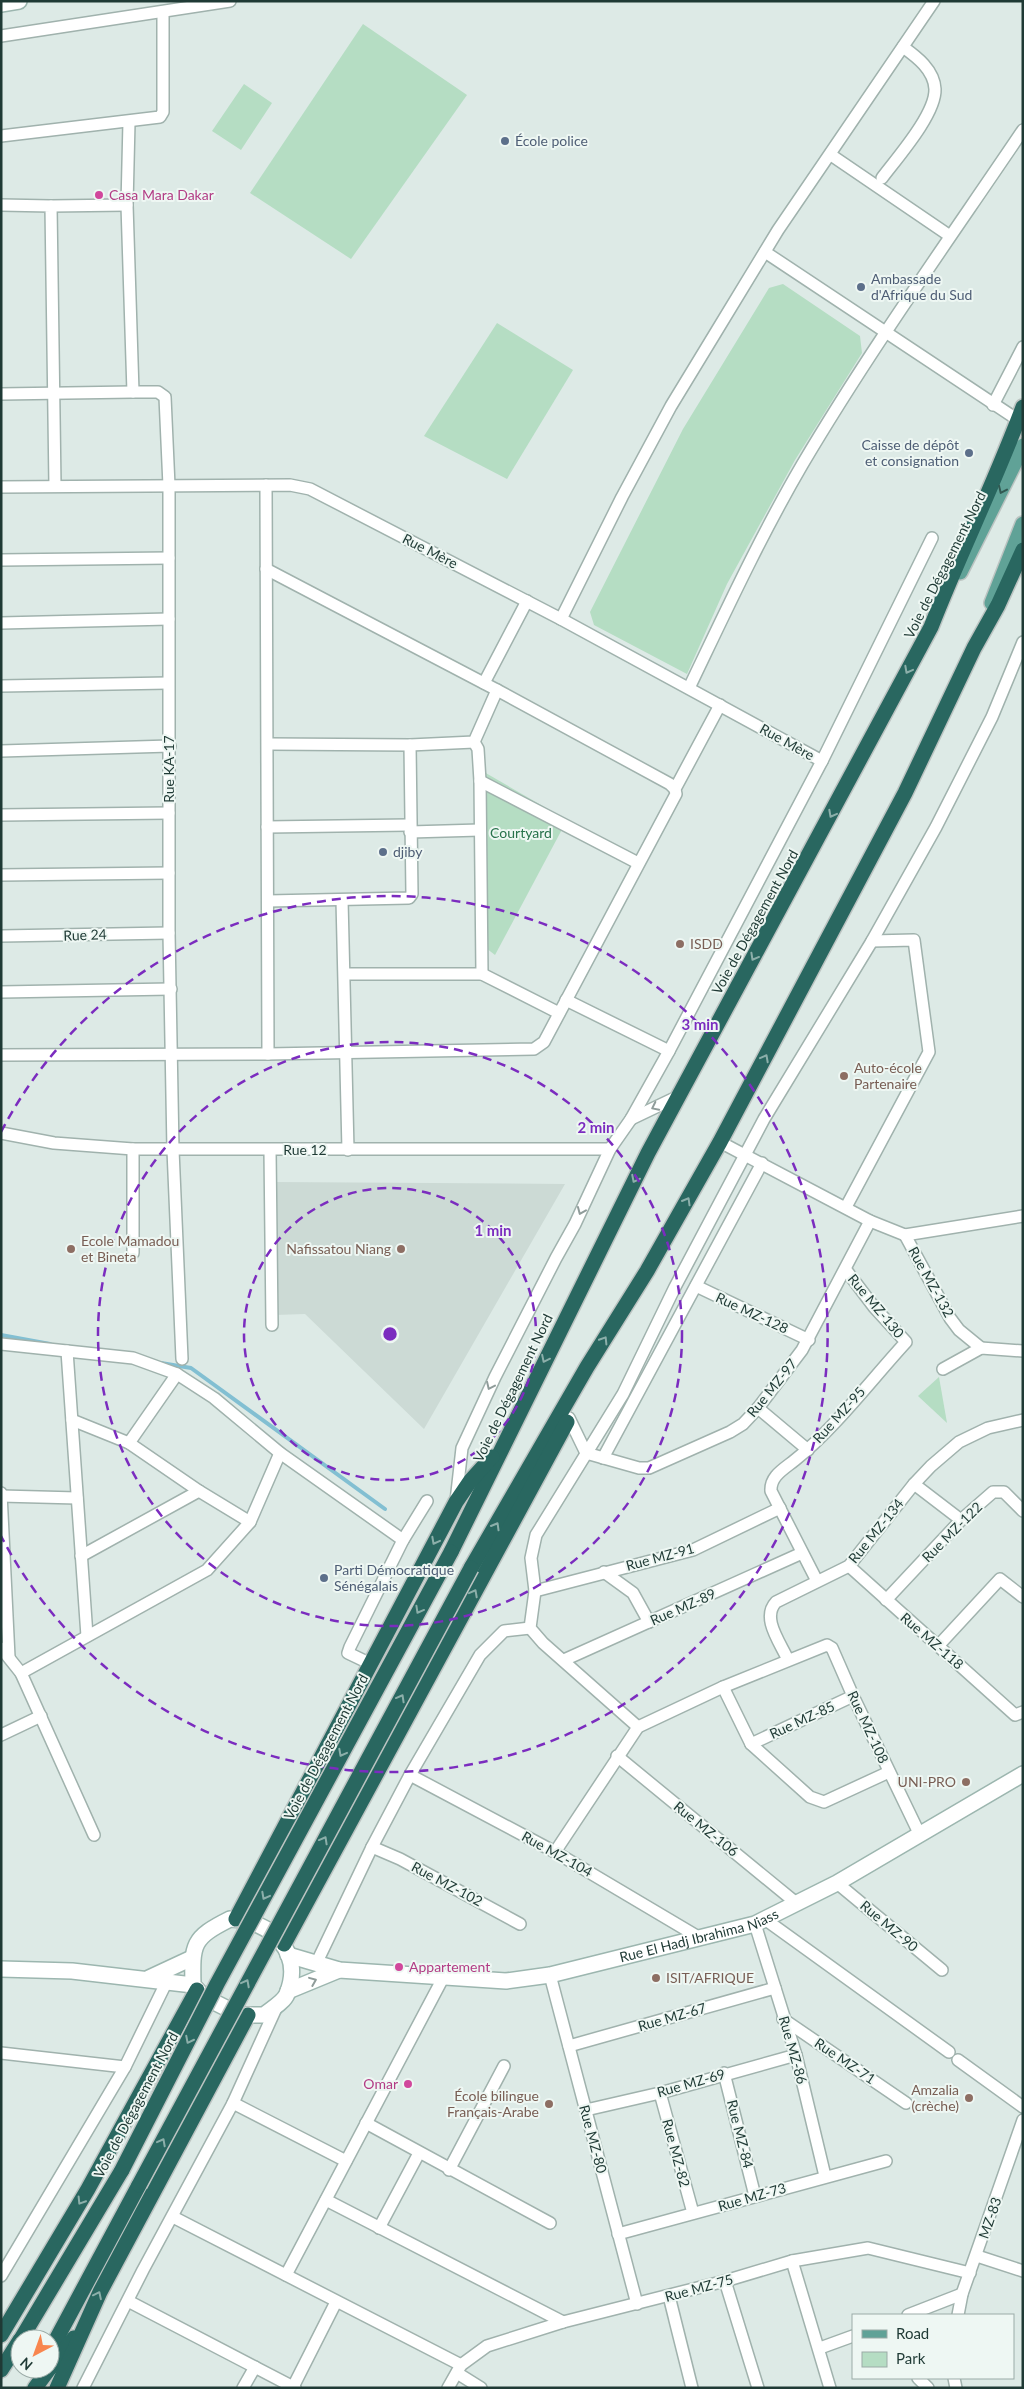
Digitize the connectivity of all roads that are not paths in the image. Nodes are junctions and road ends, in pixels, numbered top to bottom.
1 (19, 1) edge
2 (230, 1) edge
3 (934, 1) edge
4 (1, 4) edge
5 (163, 12) junction
6 (1, 36) edge
7 (903, 48) junction
8 (129, 122) junction
9 (1023, 130) edge
10 (1, 136) edge
11 (830, 154) junction
12 (882, 178) dead end
13 (1, 205) edge
14 (127, 205) junction
15 (51, 206) junction
16 (950, 236) junction
17 (765, 252) junction
18 (885, 333) junction
19 (1023, 347) edge
20 (133, 392) junction
21 (1, 394) edge
22 (53, 394) junction
23 (994, 405) junction
24 (1020, 414) edge
25 (1023, 446) edge
26 (266, 485) junction
27 (55, 486) junction
28 (169, 486) junction
29 (1, 487) edge
30 (1023, 524) edge
31 (932, 538) dead end
32 (1023, 550) edge
33 (169, 558) junction
34 (1, 560) edge
35 (266, 569) junction
36 (527, 602) junction
37 (169, 619) junction
38 (561, 619) junction
39 (1, 623) edge
40 (932, 628) junction
41 (1023, 642) edge
42 (974, 648) junction
43 (484, 683) junction
44 (168, 684) junction
45 (1, 686) edge
46 (689, 688) junction
47 (497, 690) junction
48 (720, 705) junction
49 (474, 742) junction
50 (269, 744) junction
51 (410, 745) junction
52 (170, 746) junction
53 (1, 750) edge
54 (822, 761) junction
55 (480, 781) junction
56 (675, 789) junction
57 (169, 813) junction
58 (1, 815) edge
59 (267, 827) junction
60 (410, 828) junction
61 (480, 830) junction
62 (638, 863) junction
63 (169, 873) junction
64 (1, 875) edge
65 (342, 900) junction
66 (268, 901) junction
67 (168, 933) junction
68 (1, 936) edge
69 (872, 941) junction
70 (345, 974) junction
71 (482, 974) junction
72 (171, 989) junction
73 (1, 992) edge
74 (566, 1000) junction
75 (558, 1013) junction
76 (668, 1051) junction
77 (347, 1052) junction
78 (172, 1053) junction
79 (268, 1054) junction
80 (1, 1055) edge
81 (679, 1096) junction
82 (631, 1118) junction
83 (1, 1132) edge
84 (720, 1142) junction
85 (610, 1149) junction
86 (134, 1150) junction
87 (173, 1150) junction
88 (270, 1150) junction
89 (348, 1150) junction
90 (746, 1155) junction
91 (762, 1163) junction
92 (846, 1207) junction
93 (1023, 1216) edge
94 (870, 1221) junction
95 (905, 1235) junction
96 (133, 1253) dead end
97 (846, 1270) junction
98 (696, 1286) junction
99 (272, 1325) dead end
100 (809, 1340) junction
101 (906, 1342) joint
102 (1, 1344) edge
103 (981, 1348) junction
104 (1023, 1350) edge
105 (67, 1351) junction
106 (182, 1359) dead end
107 (586, 1368) junction
108 (944, 1369) dead end
109 (177, 1374) junction
110 (758, 1408) junction
111 (569, 1418) junction
112 (72, 1420) junction
113 (1023, 1420) edge
114 (129, 1443) junction
115 (503, 1445) junction
116 (808, 1450) junction
117 (280, 1453) junction
118 (586, 1453) junction
119 (603, 1458) junction
120 (914, 1484) junction
121 (199, 1491) junction
122 (1, 1495) edge
123 (77, 1498) junction
124 (427, 1501) dead end
125 (456, 1502) junction
126 (780, 1508) junction
127 (1023, 1511) edge
128 (961, 1520) junction
129 (250, 1522) junction
130 (403, 1540) junction
131 (802, 1553) junction
132 (82, 1556) junction
133 (849, 1566) junction
134 (604, 1572) junction
135 (1023, 1580) edge
136 (817, 1581) junction
137 (534, 1591) junction
138 (1018, 1593) edge
139 (886, 1600) junction
140 (649, 1622) junction
141 (530, 1628) junction
142 (87, 1636) junction
143 (938, 1646) junction
144 (5, 1653) edge
145 (564, 1660) junction
146 (788, 1660) junction
147 (371, 1664) junction
148 (21, 1673) junction
149 (723, 1687) junction
150 (853, 1696) junction
151 (1019, 1714) edge
152 (41, 1716) junction
153 (638, 1727) junction
154 (1, 1735) edge
155 (751, 1744) junction
156 (617, 1756) junction
157 (889, 1772) junction
158 (1023, 1774) edge
159 (410, 1775) junction
160 (919, 1833) junction
161 (94, 1835) dead end
162 (372, 1846) junction
163 (555, 1852) junction
164 (837, 1883) junction
165 (795, 1902) junction
166 (236, 1919) junction
167 (760, 1922) junction
168 (520, 1924) dead end
169 (700, 1938) junction
170 (286, 1949) junction
171 (192, 1958) junction
172 (317, 1962) junction
173 (1, 1969) edge
174 (339, 1970) junction
175 (942, 1970) dead end
176 (550, 1975) junction
177 (149, 1978) junction
178 (443, 1978) junction
179 (167, 1981) junction
180 (195, 1988) junction
181 (775, 1988) junction
182 (288, 1991) junction
183 (278, 2004) junction
184 (248, 2016) junction
185 (783, 2018) junction
186 (569, 2046) junction
187 (949, 2052) dead end
188 (1, 2053) edge
189 (796, 2055) junction
190 (958, 2060) dead end
191 (504, 2066) dead end
192 (126, 2067) junction
193 (724, 2073) junction
194 (660, 2093) junction
195 (233, 2103) junction
196 (906, 2103) dead end
197 (1023, 2107) edge
198 (586, 2110) junction
199 (1023, 2120) edge
200 (366, 2123) junction
201 (418, 2152) junction
202 (346, 2161) junction
203 (886, 2161) dead end
204 (449, 2170) junction
205 (825, 2176) junction
206 (755, 2196) junction
207 (326, 2200) junction
208 (693, 2214) junction
209 (173, 2217) junction
210 (550, 2223) dead end
211 (379, 2228) junction
212 (618, 2234) junction
213 (58, 2237) junction
214 (977, 2256) junction
215 (792, 2261) junction
216 (1023, 2271) edge
217 (970, 2273) junction
218 (1, 2276) edge
219 (286, 2276) junction
220 (725, 2281) junction
221 (962, 2294) junction
222 (669, 2296) junction
223 (128, 2301) junction
224 (336, 2302) junction
225 (636, 2304) junction
226 (911, 2314) edge
227 (958, 2314) edge
228 (86, 2321) junction
229 (563, 2322) junction
230 (25, 2329) edge
231 (26, 2329) edge
232 (60, 2332) edge
233 (1, 2335) edge
234 (852, 2336) edge
235 (820, 2348) junction
236 (10, 2355) edge
237 (60, 2356) edge
238 (255, 2367) junction
239 (459, 2369) junction
240 (1, 2370) edge
241 (919, 2379) edge
242 (294, 2387) edge
243 (57, 2388) edge
244 (83, 2388) edge
245 (244, 2388) edge
246 (448, 2388) edge
247 (482, 2388) edge
248 (692, 2388) edge
249 (758, 2388) edge
250 (830, 2388) edge
251 (928, 2388) edge

1 - 4 street
2 - 5 street
3 - 7 street
5 - 6 street
5 - 8 street
7 - 11 street
7 - 12 street
8 - 10 street
8 - 14 street
9 - 16 street
11 - 16 street
11 - 17 street
13 - 15 street
14 - 15 street
14 - 20 street
15 - 22 street
16 - 18 street
17 - 18 street
17 - 38 street
18 - 23 street
18 - 46 street
19 - 23 street
20 - 22 street
20 - 28 street, Rue KA-17
21 - 22 street
22 - 27 street
23 - 24 street
24 - 40 highway
25 -> 40 main road, Voie de Dégagement Nord
26 - 28 street, Rue Mère
26 - 35 street
26 - 36 street, Rue Mère
27 - 28 street, Rue Mère
27 - 29 street, Rue Mère
28 - 33 street, Rue KA-17
30 - 42 main road
31 - 54 street
32 - 42 highway
33 - 34 street
33 - 37 street, Rue KA-17
35 - 43 street
35 - 50 street
36 - 38 street, Rue Mère
36 - 43 street
37 - 39 street
37 - 44 street, Rue KA-17
38 - 46 street, Rue Mère
40 -> 81 highway, Voie de Dégagement Nord
41 - 69 street
84 -> 42 highway
43 - 47 street
44 - 45 street
44 - 52 street, Rue KA-17
46 - 48 street, Rue Mère
47 - 49 street
47 - 56 street
48 - 54 street, Rue Mère
48 - 56 street
49 - 51 street
49 - 55 street
50 - 51 street
50 - 59 street
51 - 60 street
52 - 53 street
52 - 57 street, Rue KA-17
54 - 76 street
55 - 61 street
55 - 62 street
56 - 62 street
57 - 58 street
57 - 63 street, Rue KA-17
59 - 60 street
59 - 66 street
60 - 61 street
60 - 65 street
61 - 71 street
62 - 74 street
63 - 64 street
63 - 67 street, Rue KA-17
65 - 66 street
65 - 70 street
66 - 79 street
67 - 68 street, Rue 24
67 - 72 street, Rue KA-17
69 - 90 street
69 - 92 street
70 - 71 street
70 - 77 street
71 - 75 street
72 - 73 street
72 - 78 street, Rue KA-17
74 - 75 street
74 - 76 street
75 - 77 street
76 - 82 street
77 - 79 street
77 - 89 street
78 - 79 street
78 - 80 street
78 - 87 street, Rue KA-17
81 -> 82 street
81 -> 115 highway, Voie de Dégagement Nord
82 - 85 street
83 - 86 street, Rue 12
84 - 90 street
107 -> 84 highway
85 - 89 street, Rue 12
85 -> 125 street
86 - 87 street, Rue 12
86 - 96 street
87 - 88 street, Rue 12
87 - 106 street, Rue KA-17
88 - 89 street, Rue 12
88 - 99 street
90 - 91 street
90 - 118 street
91 - 92 street
91 - 98 street
92 - 94 street
93 - 95 street
94 - 95 street
94 - 97 street, Rue MZ-97
95 - 103 street, Rue MZ-132
97 - 100 street, Rue MZ-97
97 - 101 street, Rue MZ-130
98 - 100 street, Rue MZ-128
98 - 119 street
100 - 110 street, Rue MZ-97
101 - 116 street, Rue MZ-95
102 - 105 street
103 - 104 street
103 - 108 street
105 - 109 street
105 - 112 street
107 - 111 highway
232 -> 107 highway, bridge
109 - 114 street
109 - 117 street
110 - 116 street
110 - 119 street, Rue MZ-97
111 - 118 street
170 -> 111 highway
112 - 114 street
112 - 123 street
113 - 120 street, Rue MZ-134
114 - 121 street
115 - 125 highway
115 -> 231 highway, Voie de Dégagement Nord, bridge
116 - 126 street, Rue MZ-95
117 - 129 street
117 - 130 street
118 - 119 street, Rue MZ-97
118 - 137 street
120 - 128 street
120 - 133 street, Rue MZ-134
121 - 129 street
121 - 132 street
122 - 123 street
122 - 144 street
123 - 132 street
124 - 130 street
125 -> 147 highway
126 - 131 street
126 - 134 street, Rue MZ-91
127 - 128 street, Rue MZ-122
128 - 139 street, Rue MZ-122
129 - 142 street
130 - 147 street
131 - 136 street
131 - 140 street, Rue MZ-89
132 - 142 street
133 - 136 street, Rue MZ-134
133 - 139 street, Rue MZ-118
134 - 137 street, Rue MZ-91
134 - 140 street
135 - 138 street
136 - 146 street, Rue MZ-134
137 - 141 street
138 - 143 street
139 - 143 street, Rue MZ-118
140 - 145 street, Rue MZ-89
141 - 145 street
141 - 159 street
142 - 148 street
143 - 151 street, Rue MZ-118
144 - 148 street
145 - 153 street
146 - 149 street
146 - 150 street, Rue MZ-108
147 - 166 highway
148 - 152 street
149 - 153 street
149 - 155 street
150 - 155 street, Rue MZ-85
150 - 157 street, Rue MZ-108
152 - 154 street
152 - 161 street
153 - 156 street
155 - 157 street
156 - 163 street
156 - 165 street, Rue MZ-106
157 - 160 street, Rue MZ-108
158 - 160 street, Rue El Hadj Ibrahima Niass
159 - 162 street
159 - 163 street, Rue MZ-104
160 - 164 street, Rue El Hadj Ibrahima Niass
162 - 168 street, Rue MZ-102
162 - 172 street
163 - 169 street, Rue MZ-104
164 - 165 street, Rue El Hadj Ibrahima Niass
164 - 175 street, Rue MZ-90
165 - 167 street, Rue El Hadj Ibrahima Niass
166 - 170 street
166 - 171 street
167 - 169 street, Rue El Hadj Ibrahima Niass
167 - 181 street, Rue MZ-86
167 - 187 street
169 - 176 street, Rue El Hadj Ibrahima Niass
170 - 172 street, Rue El Hadj Ibrahima Niass
170 - 182 street
171 - 177 street
171 - 180 street
172 - 174 street, Rue El Hadj Ibrahima Niass
173 - 177 street
174 - 178 street, Rue El Hadj Ibrahima Niass
182 -> 174 street, Rue El Hadj Ibrahima Niass
176 - 178 street, Rue El Hadj Ibrahima Niass
176 - 186 street, Rue MZ-80
177 - 179 street
178 - 200 street
179 - 180 street
179 - 192 street
180 - 184 street
180 -> 213 highway
181 - 185 street, Rue MZ-86
181 - 186 street, Rue MZ-67
182 - 183 street
183 - 184 street
183 - 195 street
228 -> 184 highway
185 - 189 street, Rue MZ-86
185 - 196 street, Rue MZ-71
186 - 198 street, Rue MZ-80
188 - 192 street
189 - 193 street, Rue MZ-69
189 - 205 street, Rue MZ-86
190 - 197 street
191 - 204 street
192 - 218 street
193 - 194 street, Rue MZ-69
193 - 206 street, Rue MZ-84
194 - 198 street, Rue MZ-69
194 - 208 street, Rue MZ-82
195 - 202 street
195 - 209 street
198 - 212 street, Rue MZ-80
199 - 214 street, MZ-83
200 - 201 street
200 - 202 street
201 - 204 street
201 - 211 street
202 - 207 street
203 - 205 street, Rue MZ-73
204 - 210 street
205 - 206 street, Rue MZ-73
206 - 208 street, Rue MZ-73
207 - 211 street
207 - 219 street
208 - 212 street, Rue MZ-73
209 - 219 street
209 - 223 street
211 - 229 street
212 - 225 street, Rue MZ-80
213 - 230 highway
213 - 233 highway
214 - 216 street
214 - 217 street, MZ-83
215 - 217 street, Rue MZ-75
215 - 220 street, Rue MZ-75
215 - 235 street
217 - 221 street, MZ-83
219 - 224 street
220 - 222 street, Rue MZ-75
220 - 249 street
221 - 226 street
221 - 227 street, MZ-83
222 - 225 street, Rue MZ-75
222 - 248 street
223 - 238 street
223 - 244 street
224 - 239 street
224 - 242 street
225 - 229 street, Rue MZ-75
228 - 237 highway
228 - 243 highway
229 - 239 street, Rue MZ-75
234 - 235 street
235 - 250 street
236 - 240 highway, Voie de Dégagement Nord
238 - 242 street
238 - 245 street
239 - 246 street, Rue MZ-75
239 - 247 street
241 - 251 street

